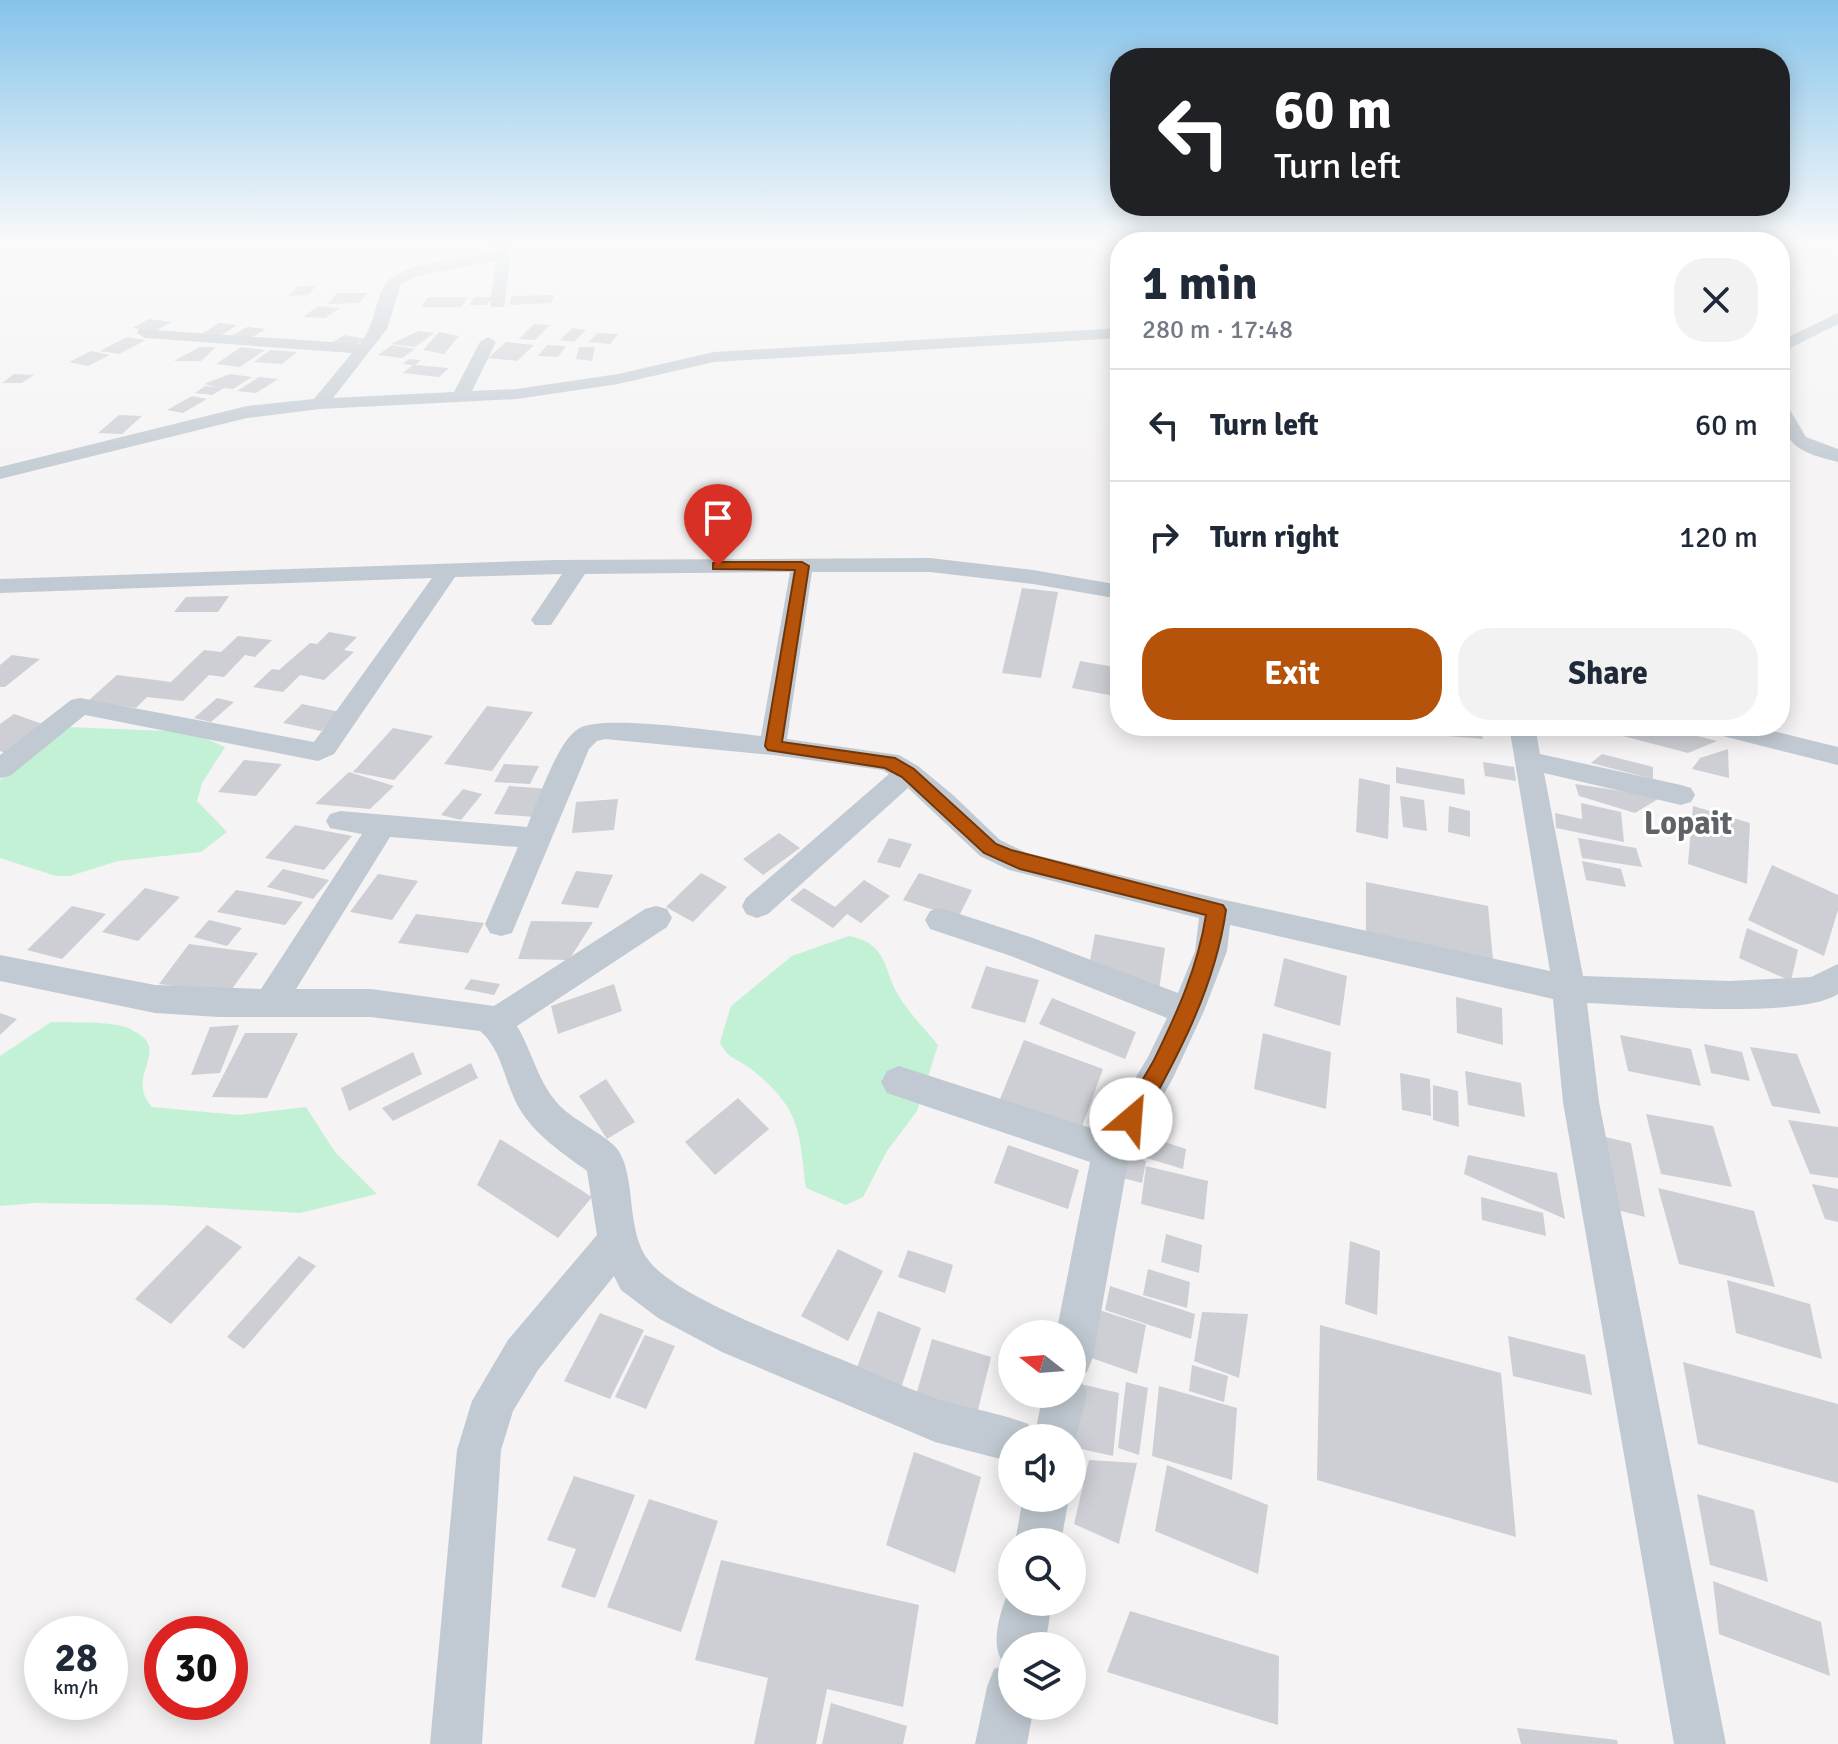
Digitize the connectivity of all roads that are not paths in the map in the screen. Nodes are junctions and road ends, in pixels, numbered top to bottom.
1 (382, 323) edge
2 (1828, 323) edge
3 (145, 333) dead end
4 (1110, 334) edge
5 (488, 342) dead end
6 (1790, 343) edge
7 (364, 349) junction
8 (460, 397) junction
9 (320, 404) junction
10 (1790, 426) edge
11 (1838, 456) edge
12 (0, 473) edge
13 (802, 566) junction
14 (578, 567) junction
15 (449, 570) junction
16 (0, 586) edge
17 (1110, 590) edge
18 (543, 620) dead end
19 (1757, 736) edge
20 (1524, 743) edge
21 (773, 746) junction
22 (1838, 756) edge
23 (0, 769) edge
24 (908, 773) junction
25 (1681, 795) dead end
26 (340, 821) dead end
27 (382, 826) junction
28 (536, 838) junction
29 (757, 906) dead end
30 (1216, 910) junction
31 (656, 918) dead end
32 (941, 920) dead end
33 (501, 924) dead end
34 (0, 968) edge
35 (1838, 977) edge
36 (1569, 989) junction
37 (271, 1001) junction
38 (1187, 1011) junction
39 (496, 1022) junction
40 (899, 1082) dead end
41 (1111, 1152) junction
42 (618, 1241) junction
43 (1079, 1320) edge
44 (998, 1436) edge
45 (1006, 1720) edge
46 (456, 1744) edge
47 (1001, 1744) edge
48 (1700, 1744) edge

1 - 7 street
2 - 6 street
3 - 7 street
4 - 8 street
5 - 8 street
7 - 9 street
8 - 9 street
9 - 12 street
10 - 11 street
13 - 14 street
13 - 17 street
13 - 21 street
14 - 15 street
14 - 18 street
15 - 16 street
15 - 23 street
19 - 22 street
20 - 25 street
20 - 36 street
21 - 24 street
21 - 28 street
24 - 29 street
24 - 30 street
26 - 27 street
27 - 28 street
27 - 37 street
28 - 33 street
30 - 36 street
30 - 38 street
31 - 39 street
32 - 38 street
34 - 37 street
35 - 36 street
36 - 48 street
37 - 39 street
38 - 41 street
39 - 42 street
40 - 41 street
41 - 43 street
42 - 44 street
42 - 46 street
45 - 47 street

